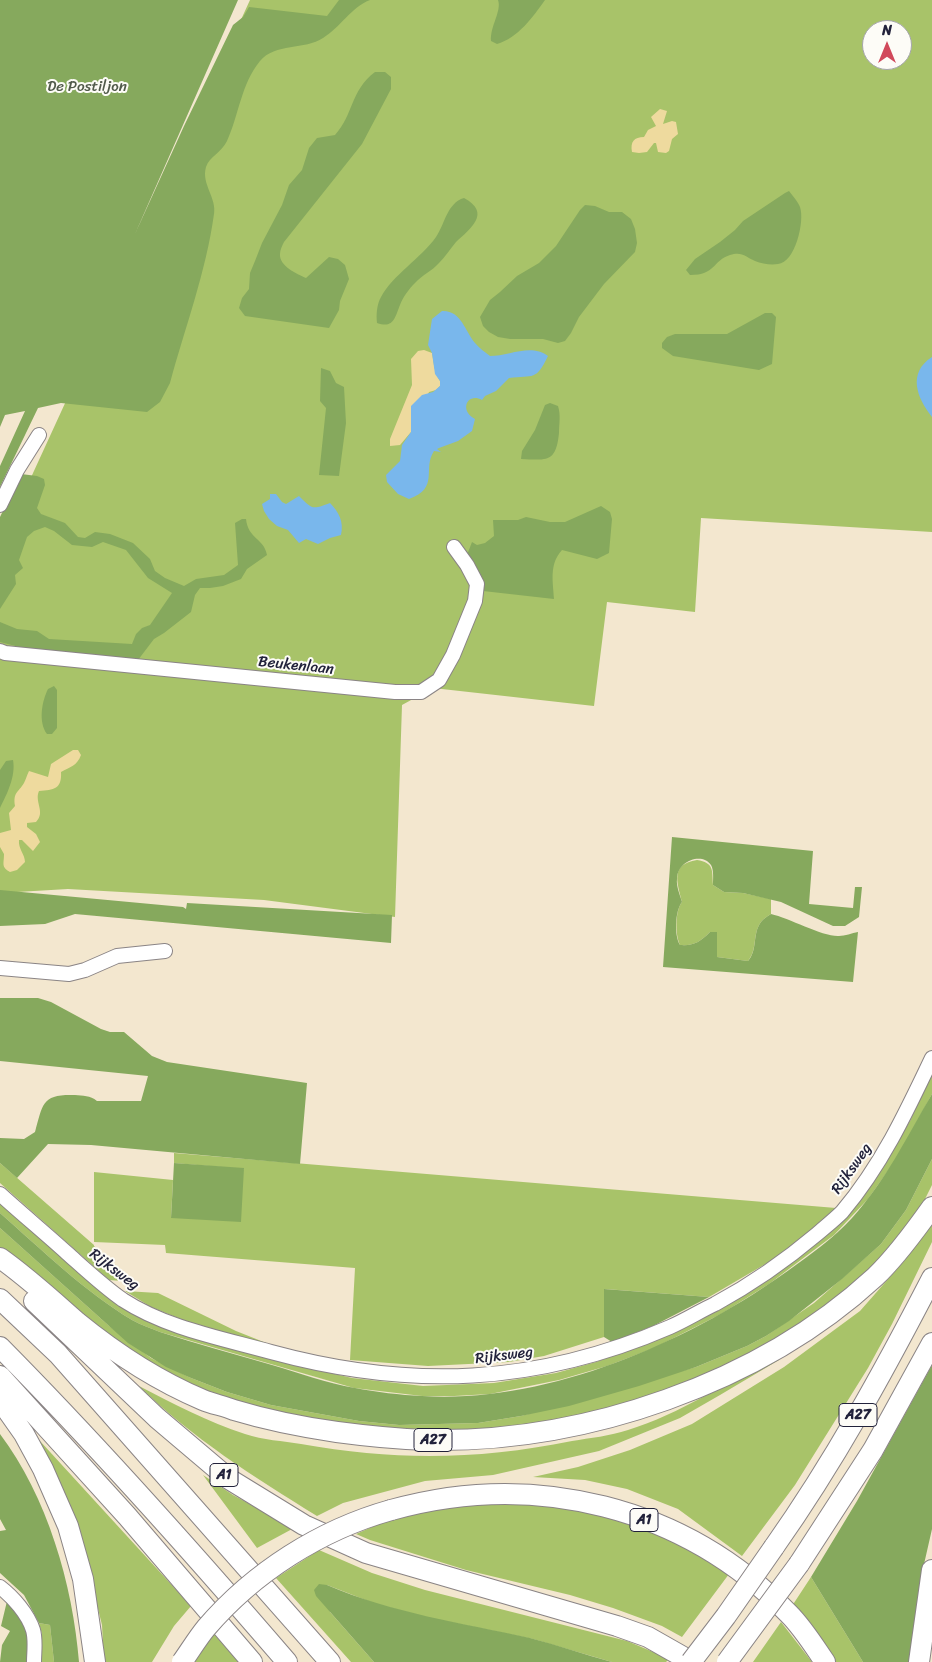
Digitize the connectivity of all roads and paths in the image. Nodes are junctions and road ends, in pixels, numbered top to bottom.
1 (39, 435) dead end
2 (0, 505) edge
3 (454, 547) dead end
4 (0, 651) edge
5 (165, 951) dead end
6 (0, 968) edge
7 (932, 1058) edge
8 (0, 1194) edge
9 (932, 1207) edge
10 (0, 1258) edge
11 (0, 1269) edge
12 (932, 1278) edge
13 (0, 1299) edge
14 (932, 1343) edge
15 (0, 1348) edge
16 (0, 1376) edge
17 (0, 1400) edge
18 (932, 1570) edge
19 (0, 1587) edge
20 (503, 1592) junction
21 (34, 1662) edge
22 (95, 1662) edge
23 (182, 1662) edge
24 (252, 1662) edge
25 (287, 1662) edge
26 (330, 1662) edge
27 (692, 1662) edge
28 (704, 1662) edge
29 (727, 1662) edge
30 (825, 1662) edge
31 (920, 1662) edge

1 - 2 street
3 - 4 street, Beukenlaan
5 - 6 street
7 - 8 street, Rijksweg
9 - 10 highway, A27
11 - 20 highway, A1
12 - 27 highway, A27, bridge
13 - 26 highway
14 - 29 highway, A27, bridge
15 - 25 highway
16 - 24 highway
17 - 22 highway
18 - 31 highway
19 - 21 street
20 - 27 highway, A27
20 - 28 highway, A1
23 - 30 highway, A1, bridge

